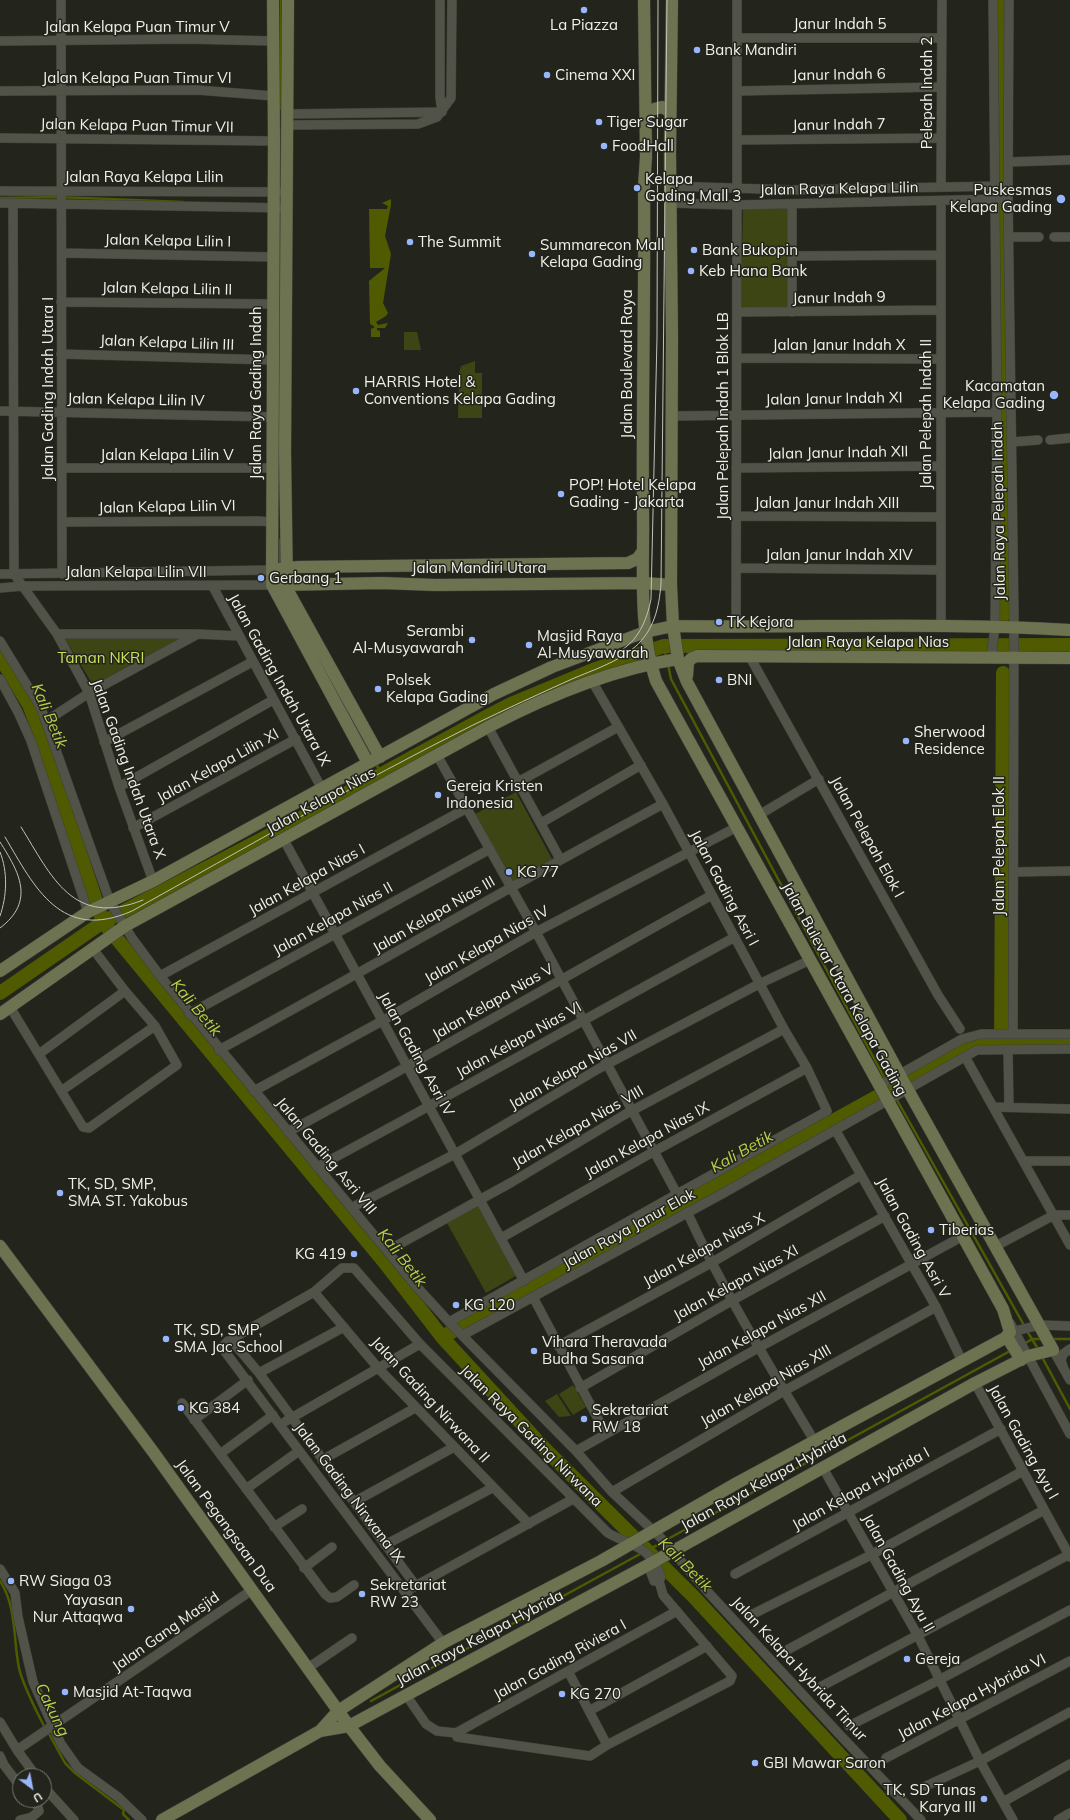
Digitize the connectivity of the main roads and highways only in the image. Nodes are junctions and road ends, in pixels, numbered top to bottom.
1 (273, 0) edge
2 (288, 0) edge
3 (644, 0) edge
4 (672, 0) edge
5 (646, 106) junction
6 (670, 107) junction
7 (280, 191) junction
8 (643, 551) junction
9 (413, 565) junction
10 (427, 565) junction
11 (285, 568) junction
12 (272, 570) junction
13 (644, 583) junction
14 (412, 584) junction
15 (287, 585) junction
16 (427, 585) junction
17 (671, 585) junction
18 (272, 586) junction
19 (674, 630) junction
20 (1070, 630) edge
21 (645, 632) junction
22 (1070, 658) edge
23 (664, 659) junction
24 (687, 682) junction
25 (380, 756) junction
26 (368, 763) junction
27 (0, 972) edge
28 (5, 1011) edge
29 (0, 1246) edge
30 (1019, 1345) junction
31 (1051, 1349) joint
32 (645, 1553) junction
33 (352, 1702) junction
34 (338, 1710) junction
35 (375, 1712) junction
36 (364, 1718) junction
37 (349, 1726) junction
38 (320, 1731) junction
39 (357, 1737) junction
40 (162, 1820) edge
41 (430, 1820) edge

1 - 7 main road, Jalan Raya Gading Indah
2 - 7 main road, Jalan Raya Gading Indah
3 - 5 main road, Jalan Boulevard Raya
4 - 6 main road
5 - 6 main road
5 - 8 main road, Jalan Boulevard Raya
6 - 17 main road
7 - 11 main road, Jalan Raya Gading Indah
7 - 12 main road, Jalan Raya Gading Indah
8 - 10 main road, Jalan Mandiri Utara
8 - 13 main road, Jalan Boulevard Raya
9 - 10 main road, Jalan Mandiri Utara
9 - 11 main road, Jalan Mandiri Utara
9 - 14 main road
10 - 16 main road
11 - 12 main road, Jalan Mandiri Utara
11 - 15 main road, Jalan Raya Gading Indah
12 - 18 main road, Jalan Raya Gading Indah
13 - 16 main road, Jalan Mandiri Utara
13 - 17 main road, Jalan Mandiri Utara
13 - 21 main road, Jalan Boulevard Raya
14 - 15 main road, Jalan Mandiri Utara
14 - 16 main road, Jalan Mandiri Utara
15 - 18 main road, Jalan Mandiri Utara
15 - 25 main road, Jalan Raya Gading Indah
17 - 19 main road
18 - 26 main road, Jalan Raya Gading Indah
19 - 20 main road, Jalan Raya Kelapa Nias
19 - 21 main road, Jalan Kelapa Nias
19 - 23 main road, Jalan Bulevar Utara Kelapa Gading
21 - 23 main road, Jalan Bulevar Utara Kelapa Gading
21 - 25 main road, Jalan Kelapa Nias
22 - 24 main road, Jalan Raya Kelapa Nias
23 - 24 main road, Jalan Bulevar Utara Kelapa Gading
23 - 28 main road, Jalan Kelapa Nias
23 - 30 main road, Jalan Bulevar Utara Kelapa Gading
24 - 31 main road, Jalan Bulevar Utara Kelapa Gading
25 - 26 main road, Jalan Kelapa Nias
26 - 27 main road, Jalan Kelapa Nias
29 - 34 main road, Jalan Pegangsaan Dua
30 - 31 main road, Jalan Raya Kelapa Hybrida
30 - 32 main road, Jalan Raya Kelapa Hybrida
30 - 32 main road, Jalan Raya Kelapa Hybrida
32 - 33 main road, Jalan Raya Kelapa Hybrida
32 - 35 main road, Jalan Raya Kelapa Hybrida
33 - 34 main road, Jalan Raya Kelapa Hybrida
33 - 36 main road
34 - 37 main road, Jalan Pegangsaan Dua
34 - 38 main road, Jalan Raya Kelapa Hybrida
35 - 36 main road, Jalan Raya Kelapa Hybrida
35 - 39 main road
36 - 37 main road, Jalan Raya Kelapa Hybrida
37 - 38 main road, Jalan Raya Kelapa Hybrida
37 - 39 main road, Jalan Pegangsaan Dua
38 - 40 main road, Jalan Raya Kelapa Hybrida
39 - 41 main road, Jalan Pegangsaan Dua

